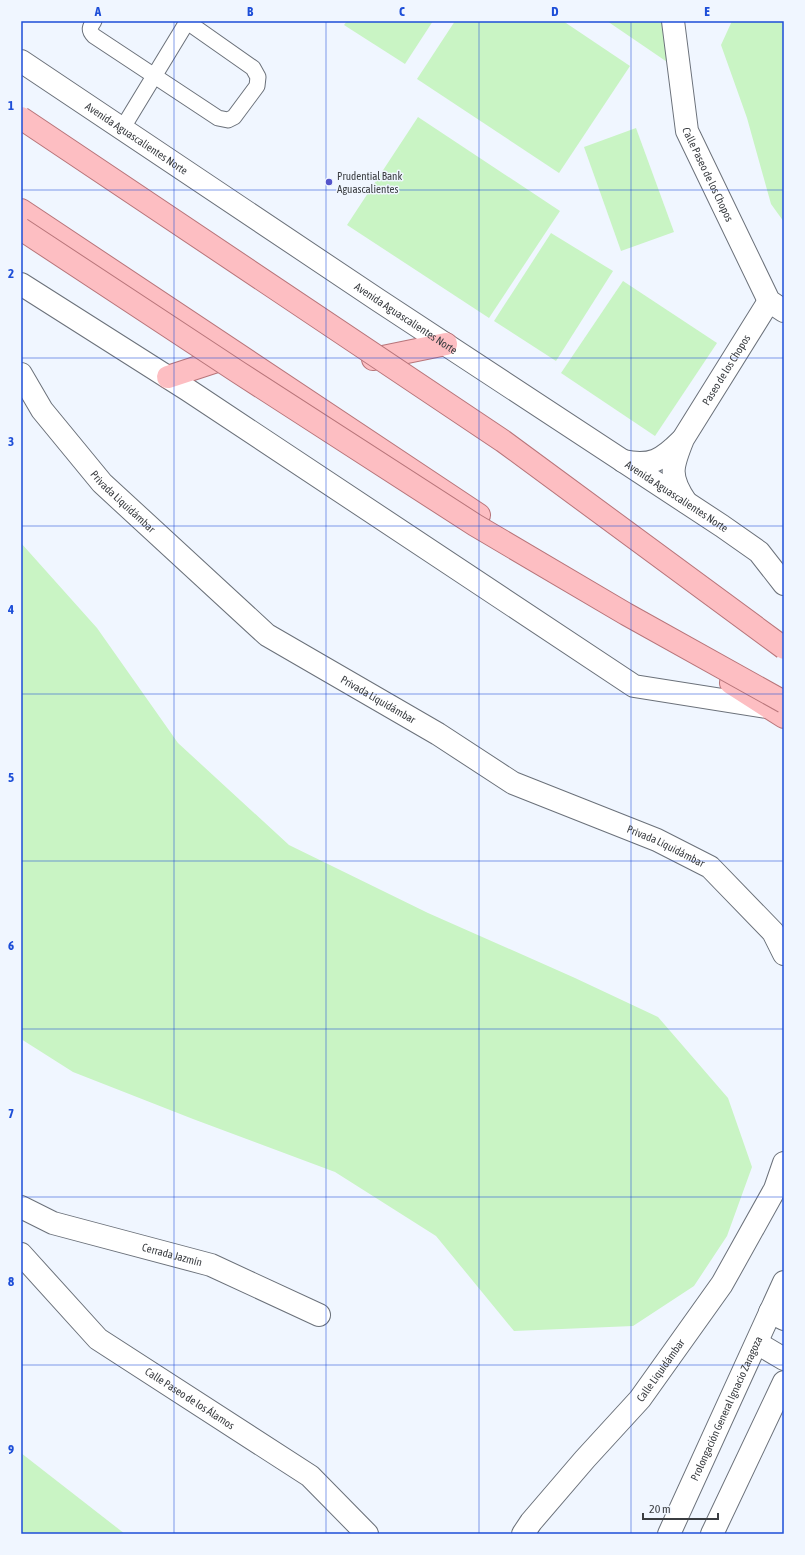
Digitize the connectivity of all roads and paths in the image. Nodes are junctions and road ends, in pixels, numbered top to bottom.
1 (94, 21) edge
2 (673, 21) edge
3 (187, 22) edge
4 (21, 61) edge
5 (154, 76) junction
6 (21, 118) edge
7 (21, 128) edge
8 (122, 129) junction
9 (21, 210) edge
10 (21, 229) edge
11 (21, 284) edge
12 (777, 306) edge
13 (446, 344) junction
14 (238, 354) junction
15 (373, 359) junction
16 (21, 374) edge
17 (168, 377) junction
18 (683, 440) junction
19 (622, 460) junction
20 (686, 502) junction
21 (784, 584) edge
22 (784, 635) edge
23 (784, 648) edge
24 (778, 708) edge
25 (784, 954) edge
26 (784, 1164) edge
27 (21, 1207) edge
28 (21, 1254) edge
29 (784, 1282) edge
30 (319, 1316) dead end
31 (777, 1316) edge
32 (757, 1343) junction
33 (784, 1359) edge
34 (784, 1382) edge
35 (367, 1534) edge
36 (523, 1534) edge
37 (669, 1534) edge
38 (712, 1534) edge

1 - 5 lane
2 - 12 street, Calle Paseo de los Chopos
3 - 5 lane
3 - 5 lane
4 - 8 street, Avenida Aguascalientes Norte
5 - 8 lane
6 - 23 main road, bridge
7 - 15 main road
8 - 13 street, Avenida Aguascalientes Norte
9 - 14 main road
10 - 24 main road, bridge
11 - 17 street
12 - 18 street, Paseo de los Chopos
13 - 15 main road
13 - 19 street, Avenida Aguascalientes Norte
14 - 17 main road
14 - 24 main road
15 - 22 main road
16 - 25 street, Privada Liquidámbar
17 - 24 street
18 - 19 street, Paseo de los Chopos
18 - 20 street, Paseo de los Chopos
19 - 20 street, Avenida Aguascalientes Norte
20 - 21 street, Avenida Aguascalientes Norte
26 - 36 street, Calle Liquidámbar
27 - 30 street, Cerrada Jazmín
28 - 35 street, Calle Paseo de los Álamos
29 - 31 street, Prolongación General Ignacio Zaragoza
31 - 32 street, Prolongación General Ignacio Zaragoza
32 - 33 street
32 - 37 street, Prolongación General Ignacio Zaragoza
34 - 38 street

